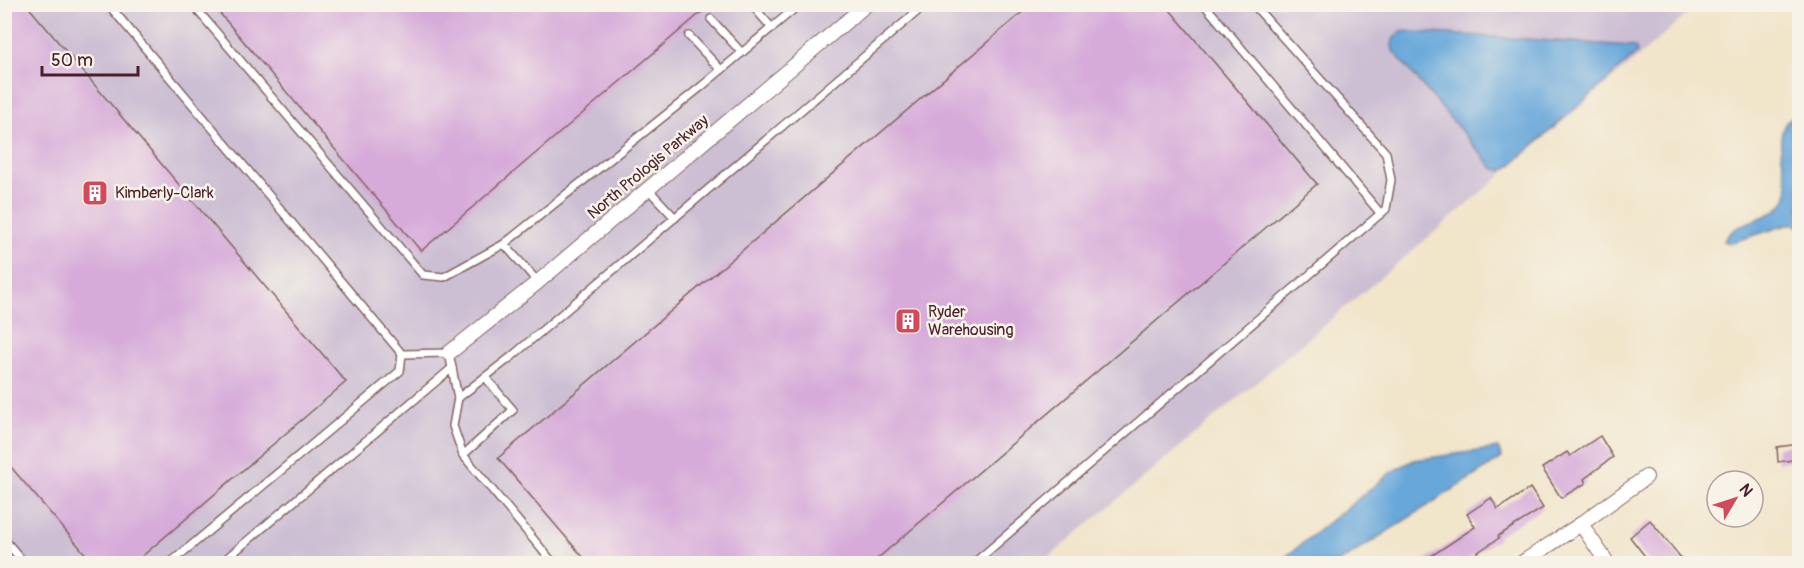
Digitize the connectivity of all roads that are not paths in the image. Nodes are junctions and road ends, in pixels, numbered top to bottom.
1 (108, 4) edge
2 (196, 4) edge
3 (751, 4) edge
4 (800, 4) edge
5 (867, 4) edge
6 (926, 4) edge
7 (1204, 4) edge
8 (1253, 4) edge
9 (711, 18) dead end
10 (772, 28) junction
11 (689, 36) dead end
12 (742, 53) junction
13 (721, 70) junction
14 (648, 189) junction
15 (1381, 214) junction
16 (675, 218) junction
17 (504, 244) junction
18 (538, 282) junction
19 (449, 353) junction
20 (402, 354) junction
21 (452, 368) junction
22 (485, 377) junction
23 (458, 398) junction
24 (463, 454) junction
25 (1646, 477) dead end
26 (1581, 524) junction
27 (4, 539) edge
28 (25, 564) edge
29 (169, 564) edge
30 (220, 564) edge
31 (554, 564) edge
32 (973, 564) edge
33 (1520, 564) edge
34 (1608, 564) edge

1 - 20 lane
2 - 17 lane
3 - 10 lane
4 - 10 lane
5 - 14 street, North Prologis Parkway
6 - 16 lane
7 - 15 lane
8 - 15 lane
9 - 12 lane
10 - 12 lane
11 - 13 lane
12 - 13 lane
13 - 17 lane
14 - 16 lane
14 - 18 street, North Prologis Parkway
15 - 32 lane
16 - 22 lane
17 - 18 lane
18 - 19 street, North Prologis Parkway
19 - 20 lane
19 - 21 lane
20 - 29 lane
21 - 23 lane
21 - 30 lane
22 - 23 lane
22 - 24 lane
23 - 24 lane
24 - 31 lane
25 - 26 street
26 - 33 street
26 - 34 street
27 - 28 lane

